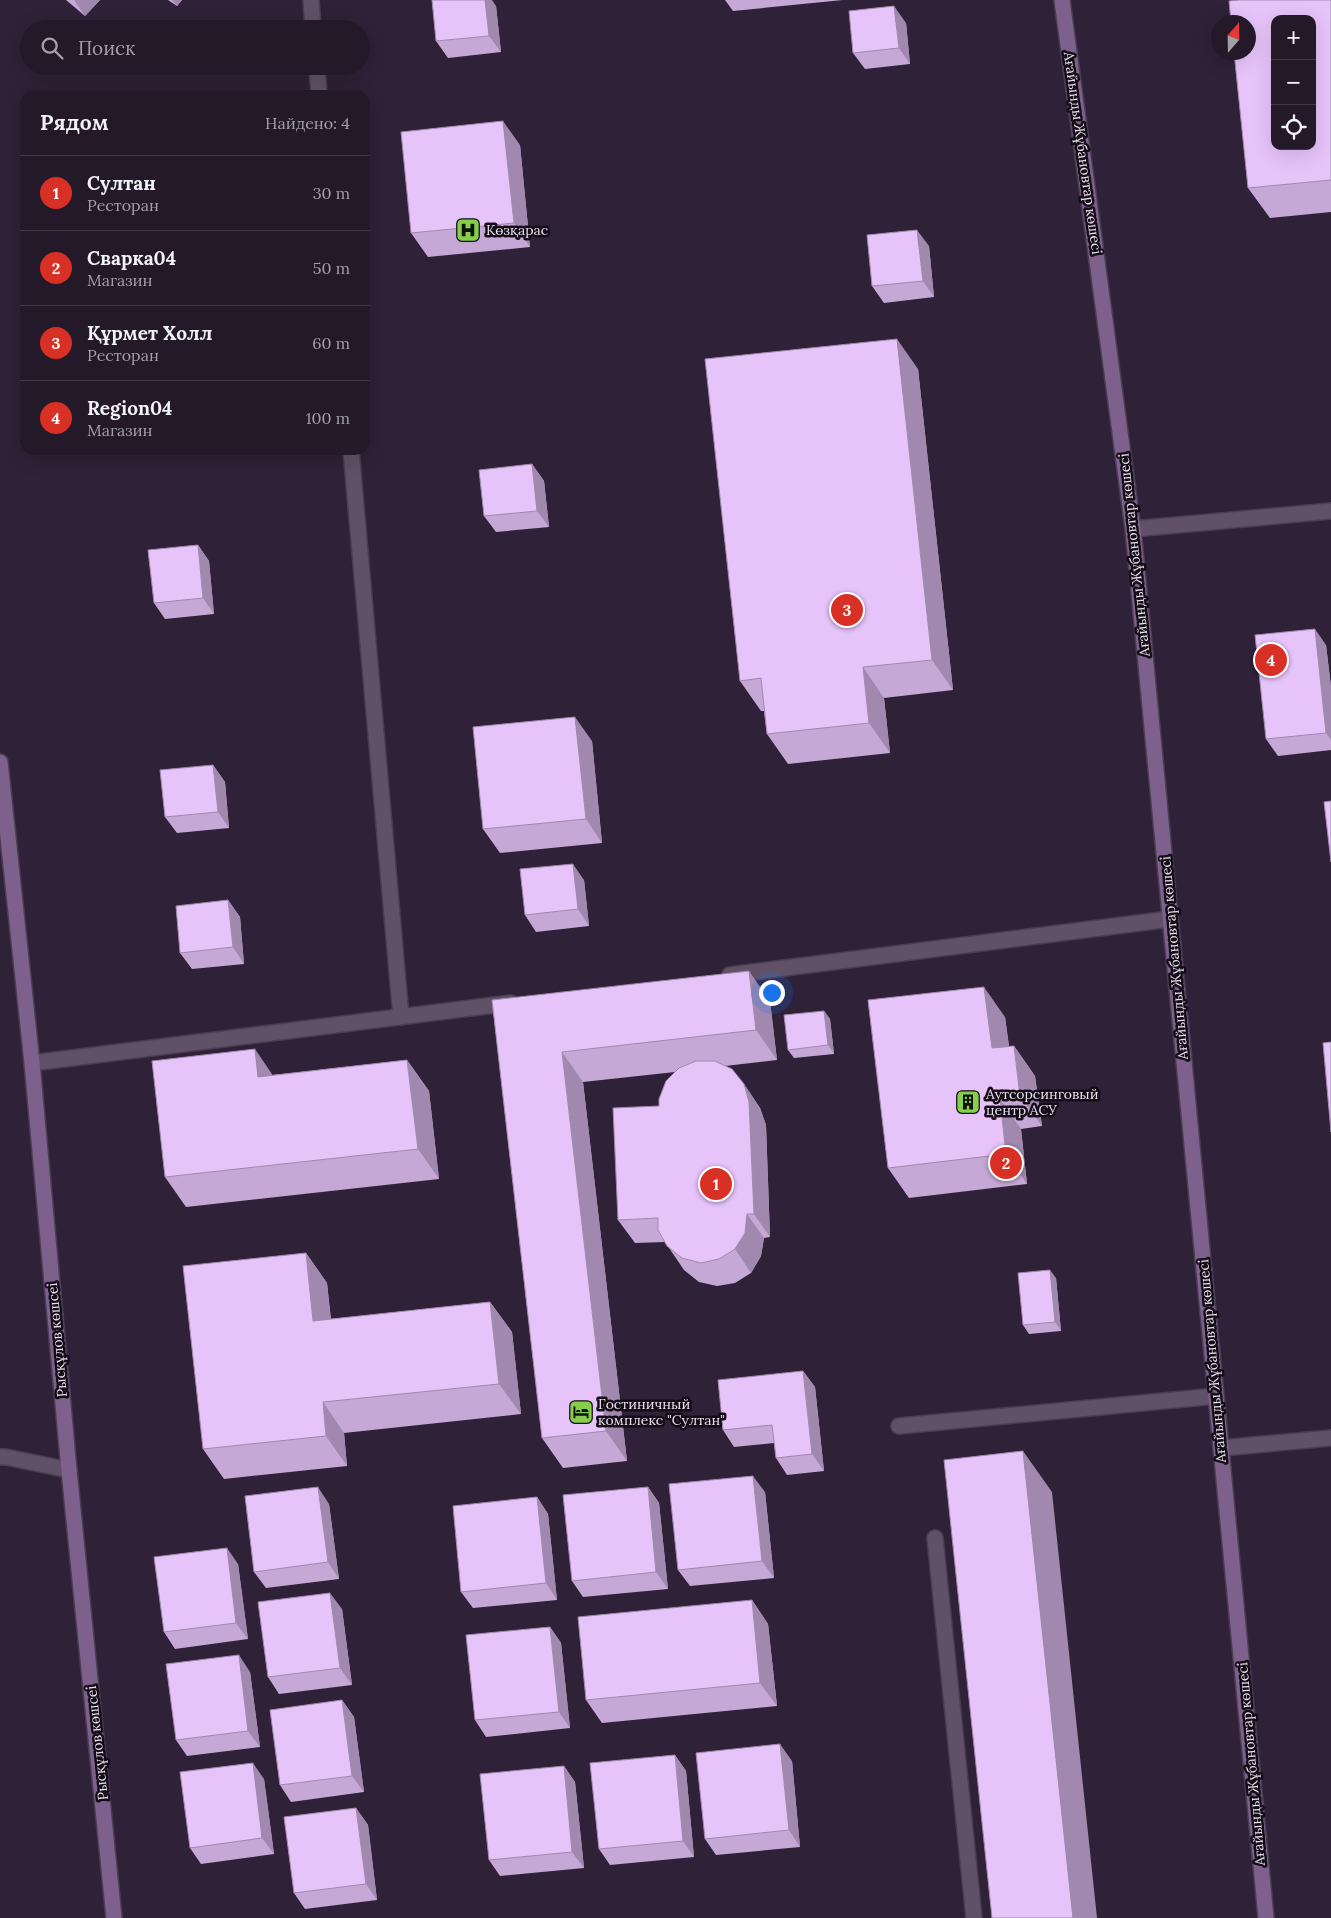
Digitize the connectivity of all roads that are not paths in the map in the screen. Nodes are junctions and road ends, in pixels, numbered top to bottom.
1 (311, 0) edge
2 (1062, 0) edge
3 (312, 20) edge
4 (317, 75) edge
5 (318, 90) edge
6 (351, 455) edge
7 (1331, 511) edge
8 (1133, 530) junction
9 (0, 762) edge
10 (5, 861) edge
11 (1170, 919) junction
12 (717, 976) edge
13 (530, 1000) edge
14 (402, 1017) junction
15 (32, 1063) junction
16 (1216, 1396) junction
17 (899, 1426) dead end
18 (1331, 1438) edge
19 (1221, 1448) junction
20 (0, 1457) edge
21 (69, 1470) junction
22 (935, 1538) dead end
23 (114, 1918) edge
24 (974, 1918) edge
25 (1266, 1918) edge

1 - 3 street
2 - 8 street, Ағайынды Жұбановтар көшесі
4 - 5 street
6 - 14 street
7 - 8 street
8 - 11 street, Ағайынды Жұбановтар көшесі
9 - 10 street, Рысқұлов көшсеі
10 - 15 street, Рысқұлов көшсеі
11 - 12 street
11 - 16 street, Ағайынды Жұбановтар көшесі
13 - 14 street
14 - 15 street
15 - 21 street, Рысқұлов көшсеі
16 - 17 street
16 - 19 street, Ағайынды Жұбановтар көшесі
18 - 19 street
19 - 25 street, Ағайынды Жұбановтар көшесі
20 - 21 street
21 - 23 street, Рысқұлов көшсеі
22 - 24 street

